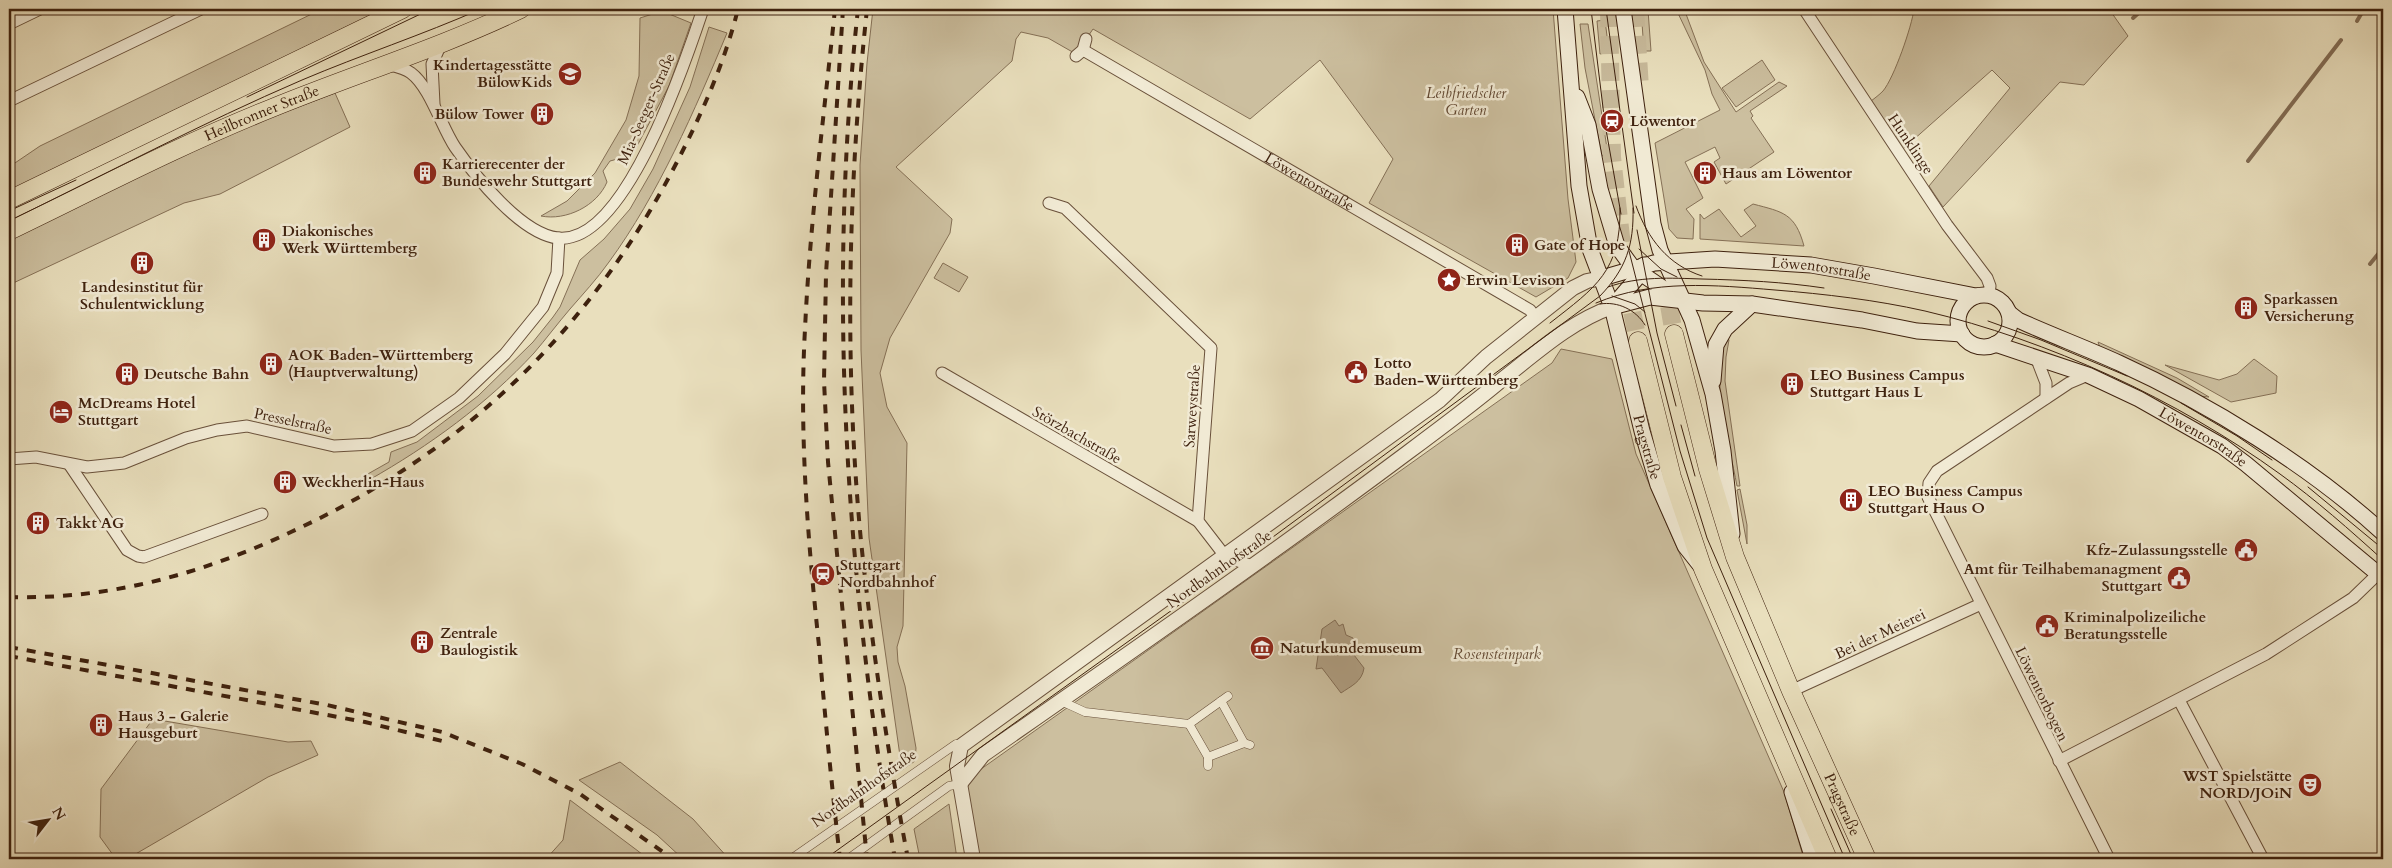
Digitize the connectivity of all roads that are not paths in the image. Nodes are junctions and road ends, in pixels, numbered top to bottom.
1 (40, 9) edge
2 (201, 9) edge
3 (403, 9) edge
4 (521, 9) edge
5 (702, 9) edge
6 (1565, 9) edge
7 (1623, 9) edge
8 (1804, 9) edge
9 (9, 24) edge
10 (441, 44) junction
11 (1082, 48) dead end
12 (386, 64) junction
13 (1572, 82) junction
14 (9, 101) edge
15 (434, 106) junction
16 (9, 200) edge
17 (1049, 203) dead end
18 (9, 231) edge
19 (559, 238) junction
20 (1656, 239) junction
21 (1666, 261) junction
22 (1638, 269) junction
23 (1602, 278) junction
24 (1982, 296) junction
25 (1684, 301) junction
26 (1752, 304) junction
27 (1612, 307) junction
28 (2009, 313) junction
29 (1535, 317) junction
30 (1674, 334) tunnel mouth
31 (1962, 334) junction
32 (1638, 341) tunnel mouth
33 (1995, 344) junction
34 (2036, 357) junction
35 (942, 373) dead end
36 (2088, 375) junction
37 (1712, 394) junction
38 (2046, 398) junction
39 (9, 459) edge
40 (69, 464) junction
41 (262, 514) dead end
42 (1198, 521) junction
43 (2383, 533) edge
44 (1225, 556) junction
45 (1734, 557) junction
46 (1252, 566) junction
47 (1703, 569) junction
48 (2382, 574) edge
49 (1981, 604) junction
50 (1791, 691) junction
51 (2179, 700) junction
52 (1061, 701) junction
53 (1766, 712) junction
54 (1189, 724) junction
55 (958, 745) junction
56 (1208, 757) junction
57 (2058, 761) junction
58 (1208, 766) dead end
59 (960, 784) junction
60 (791, 859) edge
61 (848, 859) edge
62 (973, 859) edge
63 (1813, 859) edge
64 (1828, 859) edge
65 (1867, 859) edge
66 (2109, 859) edge
67 (2262, 859) edge

1 - 9 street
2 - 14 street
3 - 16 main road, Heilbronner Straße
4 - 10 main road, Heilbronner Straße
5 - 19 street, Mia-Seeger-Straße
6 - 13 main road, Pragstraße
7 - 20 main road, Pragstraße
8 - 24 street, Hunklinge
10 - 12 main road, Heilbronner Straße
10 - 15 street
11 - 29 street, Löwentorstraße
12 - 15 street
12 - 18 main road, Heilbronner Straße
13 - 22 main road
13 - 23 main road, Pragstraße
15 - 19 street
17 - 42 street, Sarweystraße
19 - 40 street, Presselstraße
20 - 21 main road, Pragstraße
20 - 22 main road
21 - 22 main road, Löwentorstraße
21 - 24 main road, Löwentorstraße
21 - 25 main road, Pragstraße
22 - 23 main road, Löwentorstraße
22 - 25 main road
22 - 27 main road
23 - 27 main road, Pragstraße
23 - 29 street, Nordbahnhofstraße
24 - 28 main road, Löwentorstraße
24 - 31 main road
25 - 26 main road, Löwentorstraße
25 - 27 main road, Löwentorstraße
25 - 37 main road, Pragstraße
26 - 31 main road, Löwentorstraße
26 - 37 main road
27 - 46 street, Nordbahnhofstraße
27 - 47 main road, Pragstraße
28 - 33 main road
28 - 43 main road, Löwentorstraße
29 - 44 street, Nordbahnhofstraße
30 - 45 main road, Pragstraße
31 - 33 main road, Löwentorstraße
32 - 47 main road
33 - 34 main road, Löwentorstraße
34 - 36 main road, Löwentorstraße
34 - 38 street
35 - 42 street, Störzbachstraße
36 - 38 street, Löwentorbogen
36 - 48 main road, Löwentorstraße
37 - 45 main road, Pragstraße
38 - 49 street, Löwentorbogen
39 - 40 street, Presselstraße
40 - 41 street
42 - 44 street
44 - 46 street
44 - 55 street, Nordbahnhofstraße
45 - 50 main road, Pragstraße
46 - 52 street, Nordbahnhofstraße
47 - 53 main road, Pragstraße
48 - 51 street, Löwentorbogen
49 - 50 street, Bei der Meierei
49 - 57 street, Löwentorbogen
50 - 65 main road, Pragstraße
51 - 57 street, Löwentorbogen
51 - 67 street
52 - 54 street
52 - 59 street, Nordbahnhofstraße
53 - 63 main road, Pragstraße
53 - 64 main road
54 - 56 street
54 - 56 street
55 - 59 street
55 - 60 street, Nordbahnhofstraße
56 - 58 street
57 - 66 street
59 - 61 street, Nordbahnhofstraße
59 - 62 street

